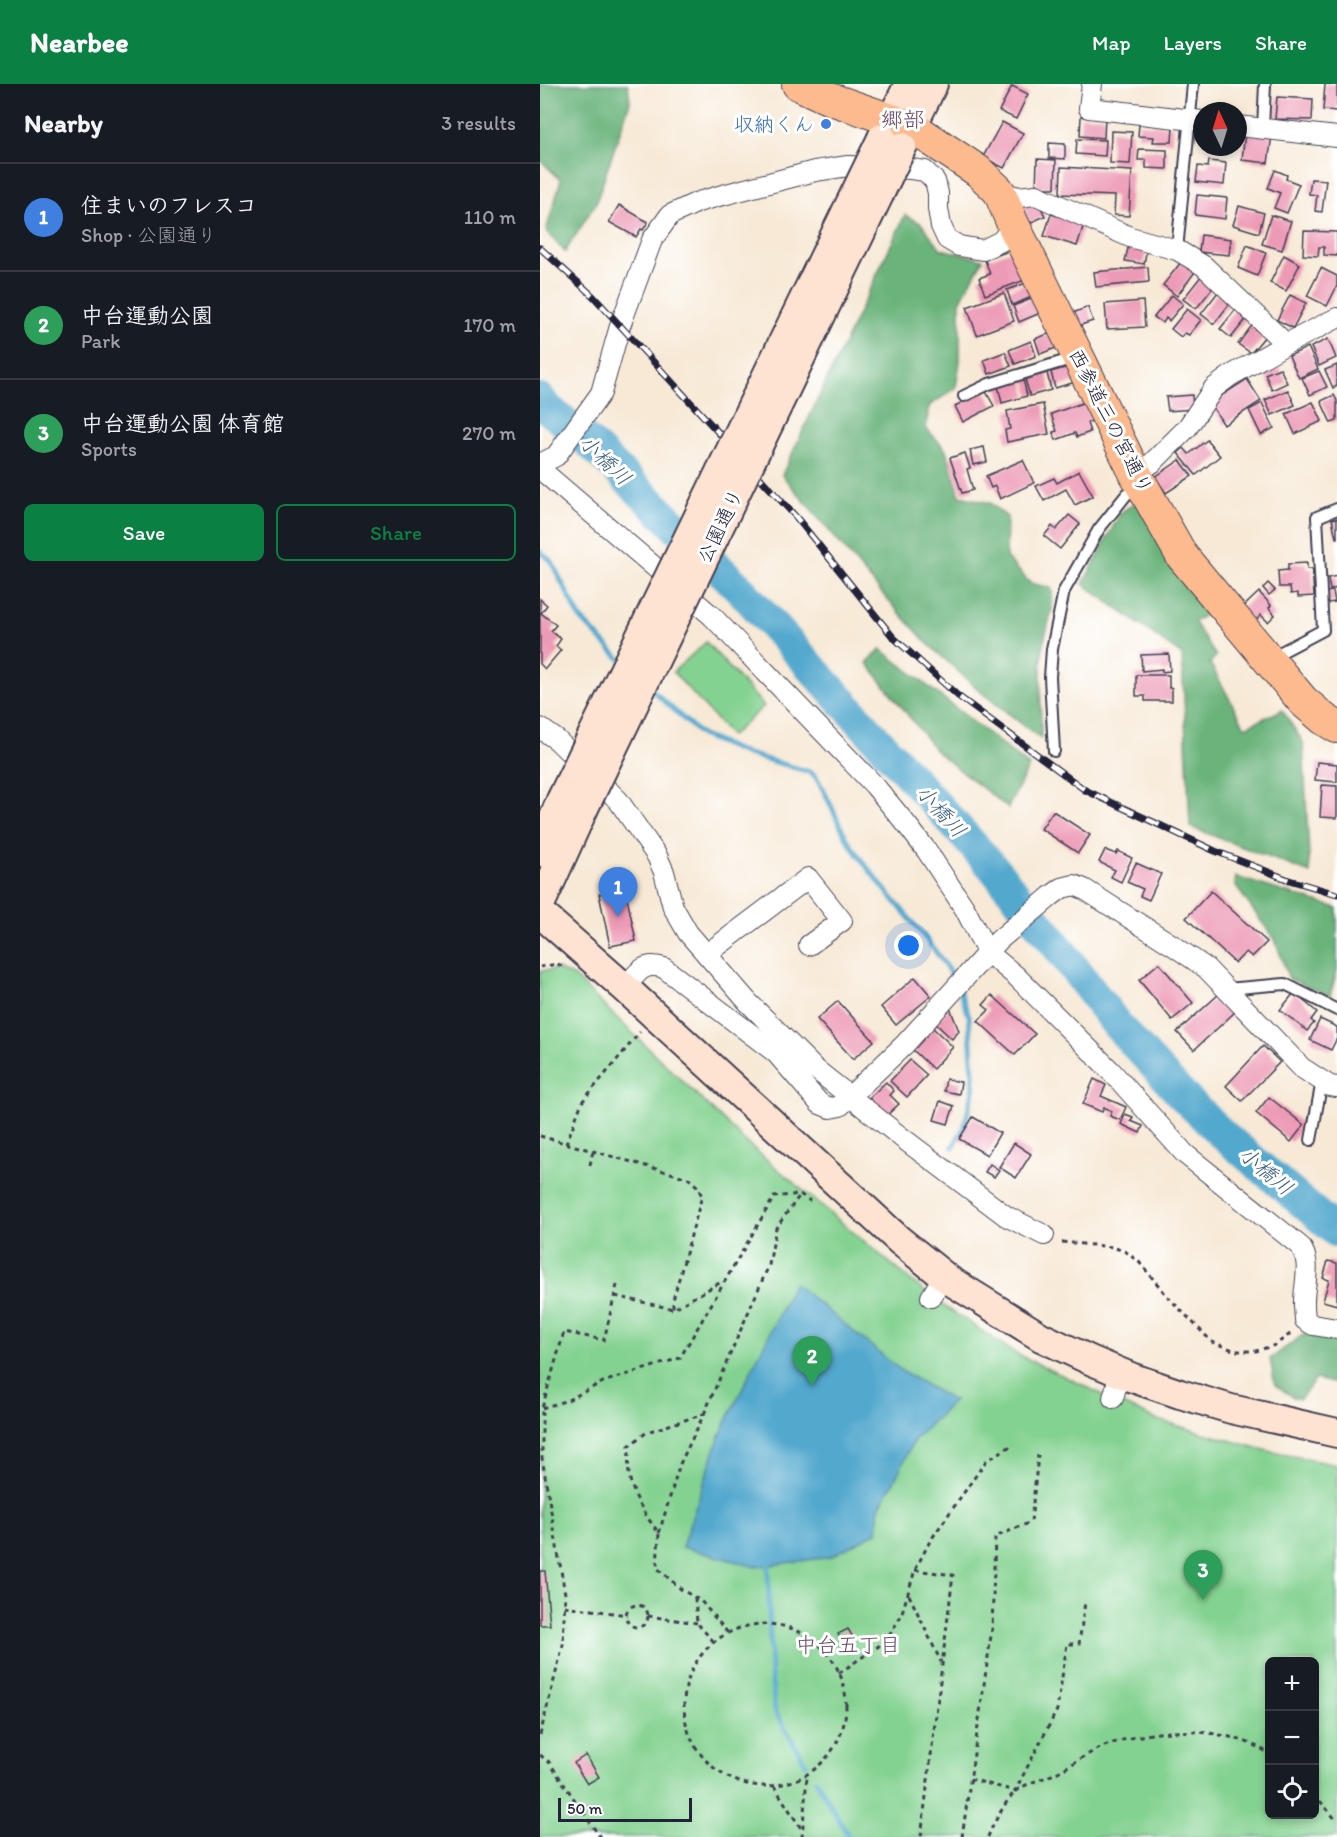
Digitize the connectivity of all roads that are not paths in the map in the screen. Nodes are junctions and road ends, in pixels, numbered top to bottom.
1 (798, 84) edge
2 (909, 84) edge
3 (933, 84) edge
4 (1092, 84) edge
5 (1193, 84) edge
6 (1265, 84) edge
7 (1194, 102) edge
8 (1193, 120) edge
9 (1247, 127) edge
10 (1263, 129) junction
11 (897, 133) junction
12 (1337, 137) edge
13 (1193, 141) edge
14 (999, 191) junction
15 (1012, 222) junction
16 (1177, 250) junction
17 (1337, 318) edge
18 (1286, 344) junction
19 (1078, 357) junction
20 (964, 396) dead end
21 (548, 460) edge
22 (540, 469) edge
23 (1139, 480) junction
24 (1337, 509) edge
25 (1267, 659) junction
26 (1337, 727) edge
27 (540, 728) edge
28 (1053, 751) dead end
29 (572, 805) junction
30 (540, 852) edge
31 (540, 905) edge
32 (540, 913) edge
33 (809, 945) dead end
34 (993, 946) junction
35 (706, 954) junction
36 (625, 988) junction
37 (1226, 989) junction
38 (1337, 1010) edge
39 (1329, 1084) edge
40 (850, 1095) junction
41 (1311, 1140) dead end
42 (1044, 1235) road end
43 (1337, 1329) edge
44 (1337, 1433) edge

1 - 11 main road, 西参道三の宮通り
2 - 11 street, 公園通り
3 - 11 street, 公園通り
4 - 8 street
5 - 7 lane
6 - 10 lane
9 - 10 street
10 - 12 street
11 - 14 main road, 西参道三の宮通り
11 - 29 street, 公園通り, bridge
13 - 16 lane
14 - 15 main road, 西参道三の宮通り
14 - 16 street
15 - 19 main road, 西参道三の宮通り
15 - 21 street
16 - 18 street
17 - 18 street
18 - 23 street
19 - 20 lane
19 - 23 main road, 西参道三の宮通り
22 - 34 street
23 - 25 main road, 西参道三の宮通り
23 - 28 lane
24 - 25 lane
25 - 26 main road, 西参道三の宮通り
27 - 35 street
29 - 30 street, 公園通り
29 - 31 street, 公園通り
32 - 36 street
33 - 35 street
34 - 37 street
34 - 40 street
34 - 43 street
35 - 40 street
36 - 40 street
36 - 44 street
37 - 38 lane
37 - 39 street
39 - 41 lane
40 - 42 street

